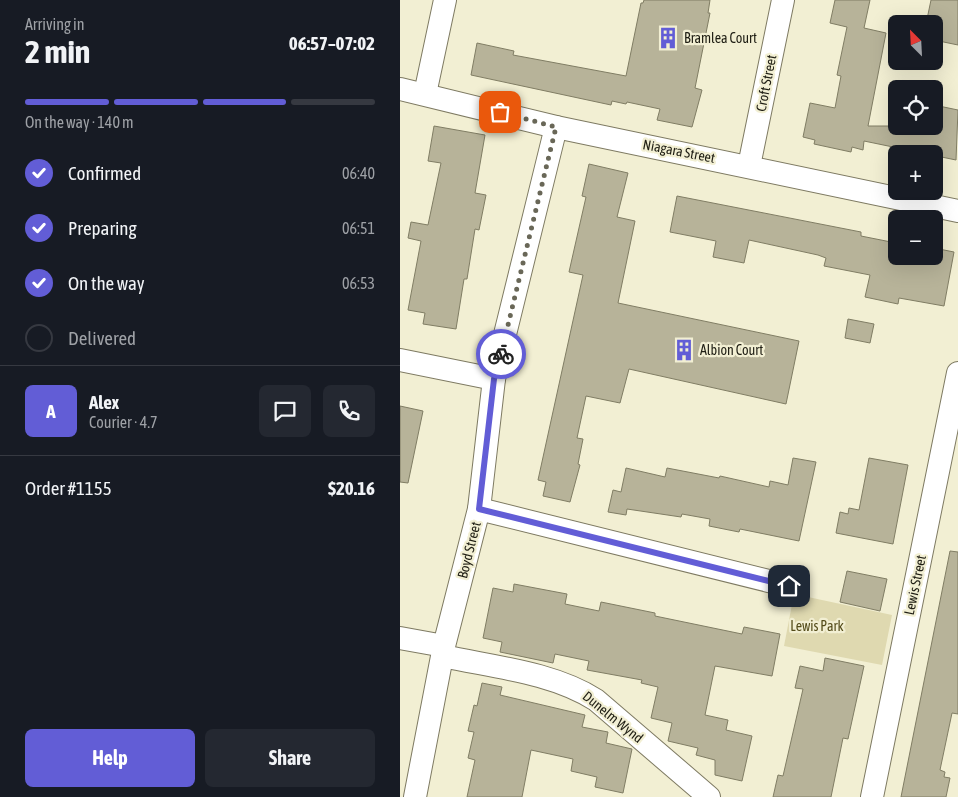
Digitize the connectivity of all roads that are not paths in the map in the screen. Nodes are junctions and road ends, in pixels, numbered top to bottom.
1 (445, 0) edge
2 (782, 0) edge
3 (400, 89) edge
4 (424, 94) junction
5 (556, 127) junction
6 (749, 166) junction
7 (958, 211) edge
8 (400, 360) edge
9 (958, 373) edge
10 (494, 379) junction
11 (479, 509) junction
12 (789, 586) dead end
13 (400, 638) edge
14 (444, 651) junction
15 (415, 797) edge
16 (709, 797) edge
17 (872, 797) edge

1 - 4 street
2 - 6 street, Croft Street
3 - 4 street, Niagara Street
4 - 5 street, Niagara Street
5 - 6 street, Niagara Street
5 - 10 street, Boyd Street
6 - 7 street, Niagara Street
8 - 10 street
9 - 17 street, Lewis Street
10 - 11 street, Boyd Street
11 - 12 street
11 - 14 street, Boyd Street
13 - 14 street, Dunelm Wynd
14 - 15 street, Boyd Street
14 - 16 street, Dunelm Wynd

